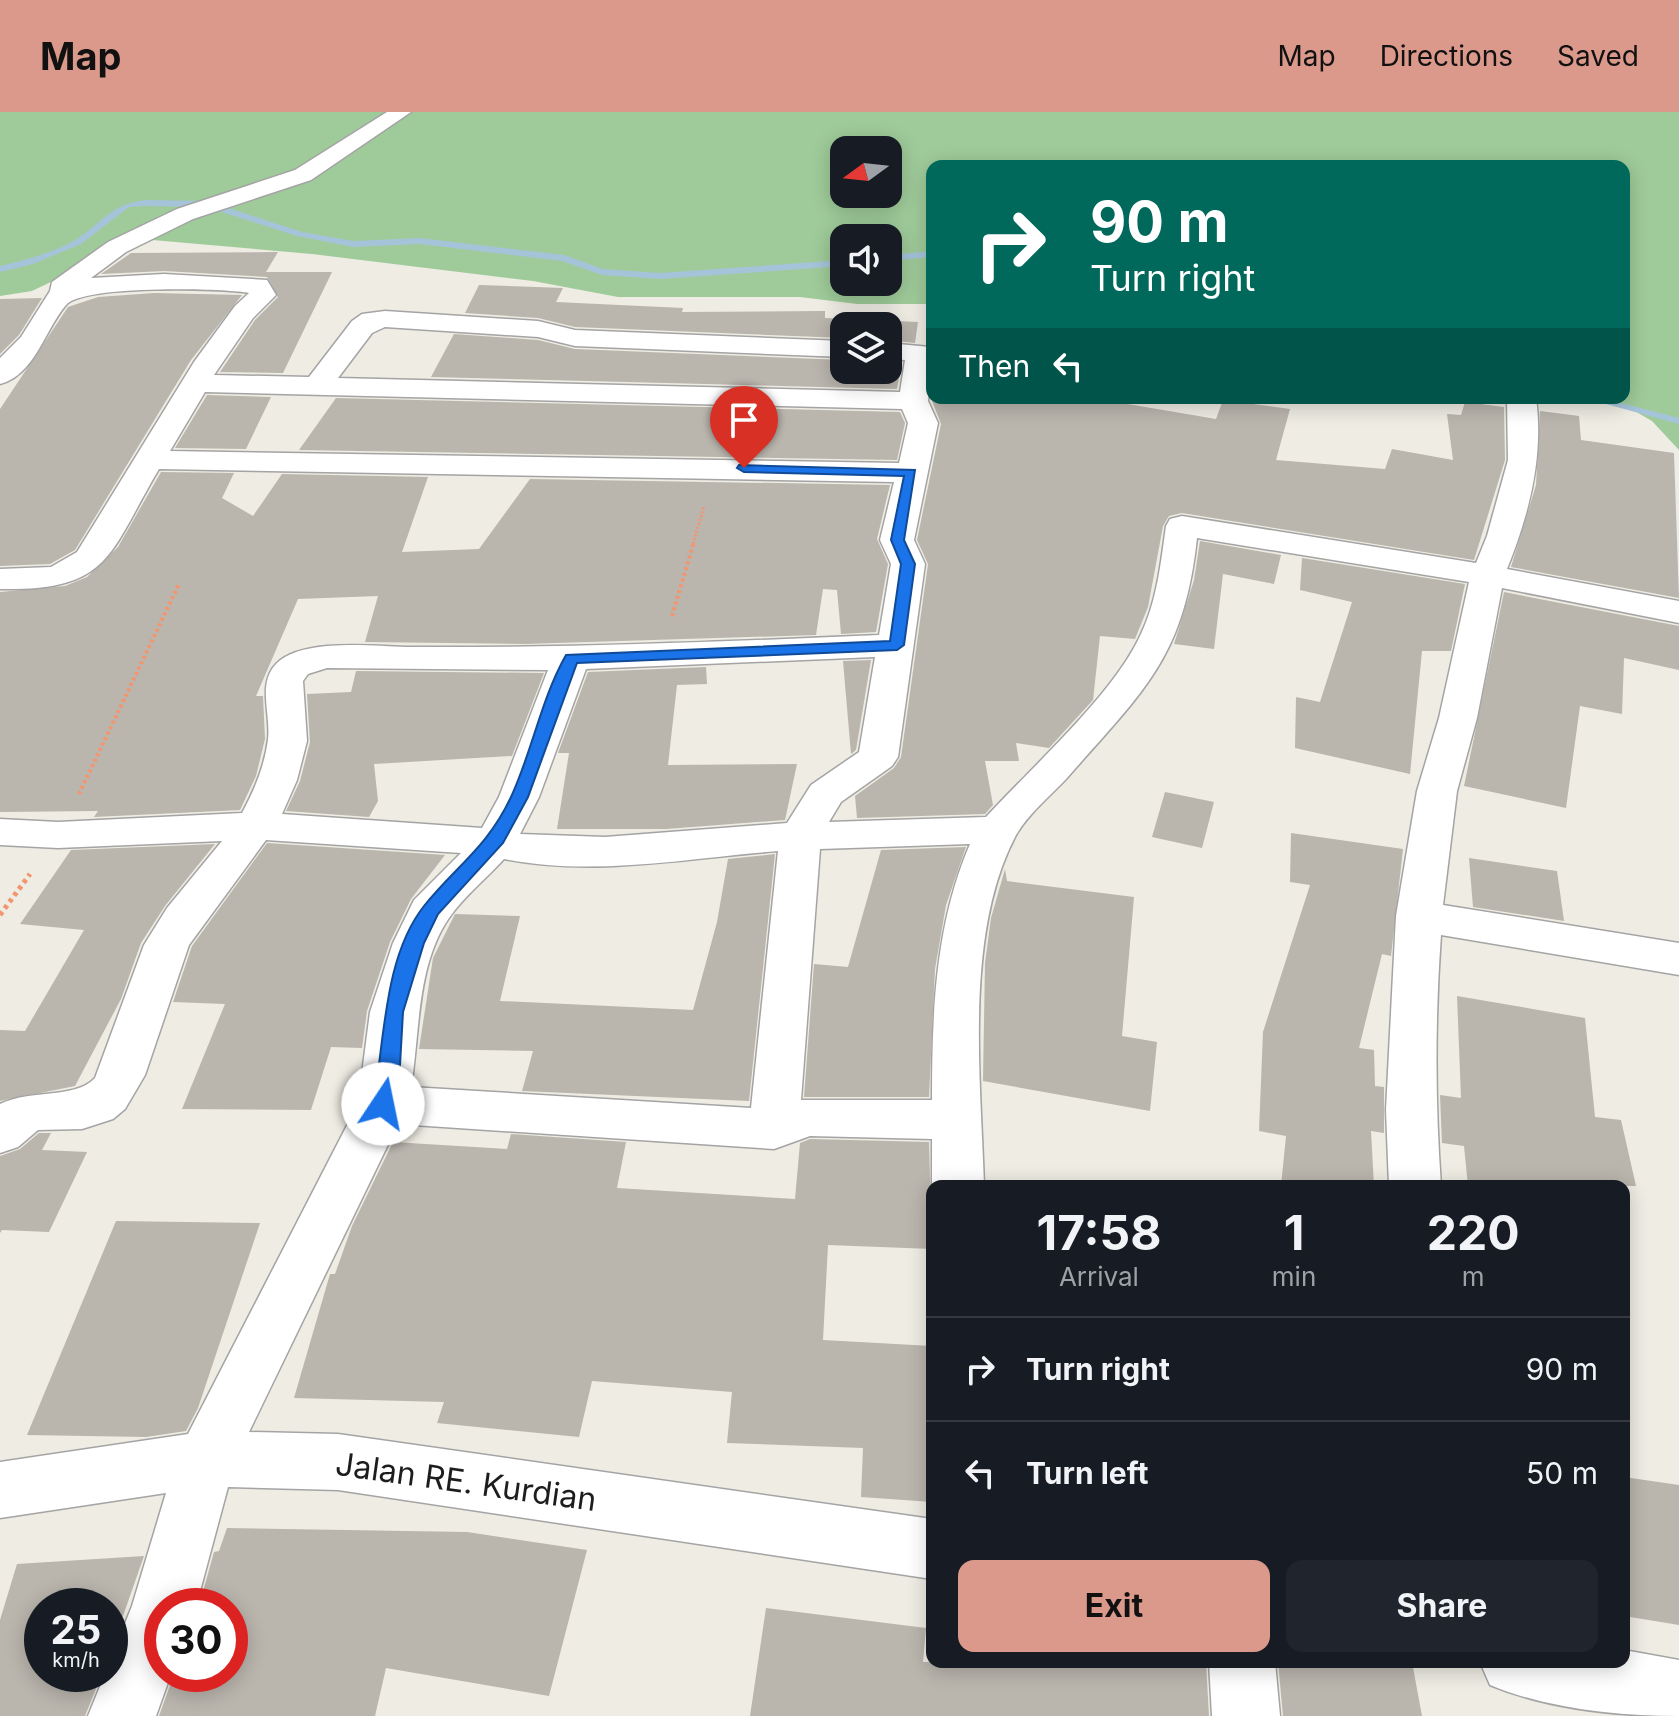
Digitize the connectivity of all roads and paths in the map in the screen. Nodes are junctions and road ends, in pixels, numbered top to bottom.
1 (401, 112) edge
2 (57, 298) junction
3 (830, 348) edge
4 (902, 352) edge
5 (0, 375) edge
6 (195, 383) junction
7 (317, 386) junction
8 (913, 401) junction
9 (1522, 404) edge
10 (147, 460) junction
11 (716, 468) junction
12 (911, 473) junction
13 (1488, 574) junction
14 (0, 579) edge
15 (179, 584) dead end
16 (1679, 612) edge
17 (897, 645) junction
18 (660, 655) junction
19 (571, 659) junction
20 (255, 826) junction
21 (997, 830) junction
22 (0, 832) edge
23 (58, 835) junction
24 (800, 836) junction
25 (495, 843) junction
26 (0, 915) edge
27 (1418, 916) junction
28 (1679, 959) edge
29 (383, 1104) junction
30 (958, 1120) junction
31 (774, 1129) junction
32 (0, 1133) edge
33 (958, 1180) edge
34 (1415, 1180) edge
35 (206, 1459) junction
36 (0, 1490) edge
37 (926, 1548) edge
38 (169, 1588) edge
39 (144, 1658) edge
40 (1242, 1668) edge
41 (1545, 1668) edge
42 (1679, 1693) edge
43 (122, 1716) edge
44 (1246, 1716) edge

1 - 2 street
2 - 5 street
2 - 6 street
3 - 7 street
4 - 8 street
6 - 7 street
6 - 10 street
7 - 8 street
8 - 12 street
9 - 13 street
10 - 11 street
10 - 14 street
11 - 12 street
11 - 18 path
12 - 17 street
13 - 16 street
13 - 21 street
13 - 27 street
15 - 23 path
17 - 18 street
17 - 24 street
18 - 19 street
19 - 20 street
19 - 25 street
20 - 23 street
20 - 25 street
20 - 32 street
21 - 24 street
21 - 30 street
22 - 23 street
23 - 26 path
24 - 25 street
24 - 31 street
25 - 29 street
27 - 28 street
27 - 34 street
29 - 31 street
29 - 35 street
30 - 31 street
30 - 33 street
35 - 36 street, Jalan RE. Kurdian
35 - 37 street, Jalan RE. Kurdian
35 - 38 street
39 - 43 street
40 - 44 street
41 - 42 street

